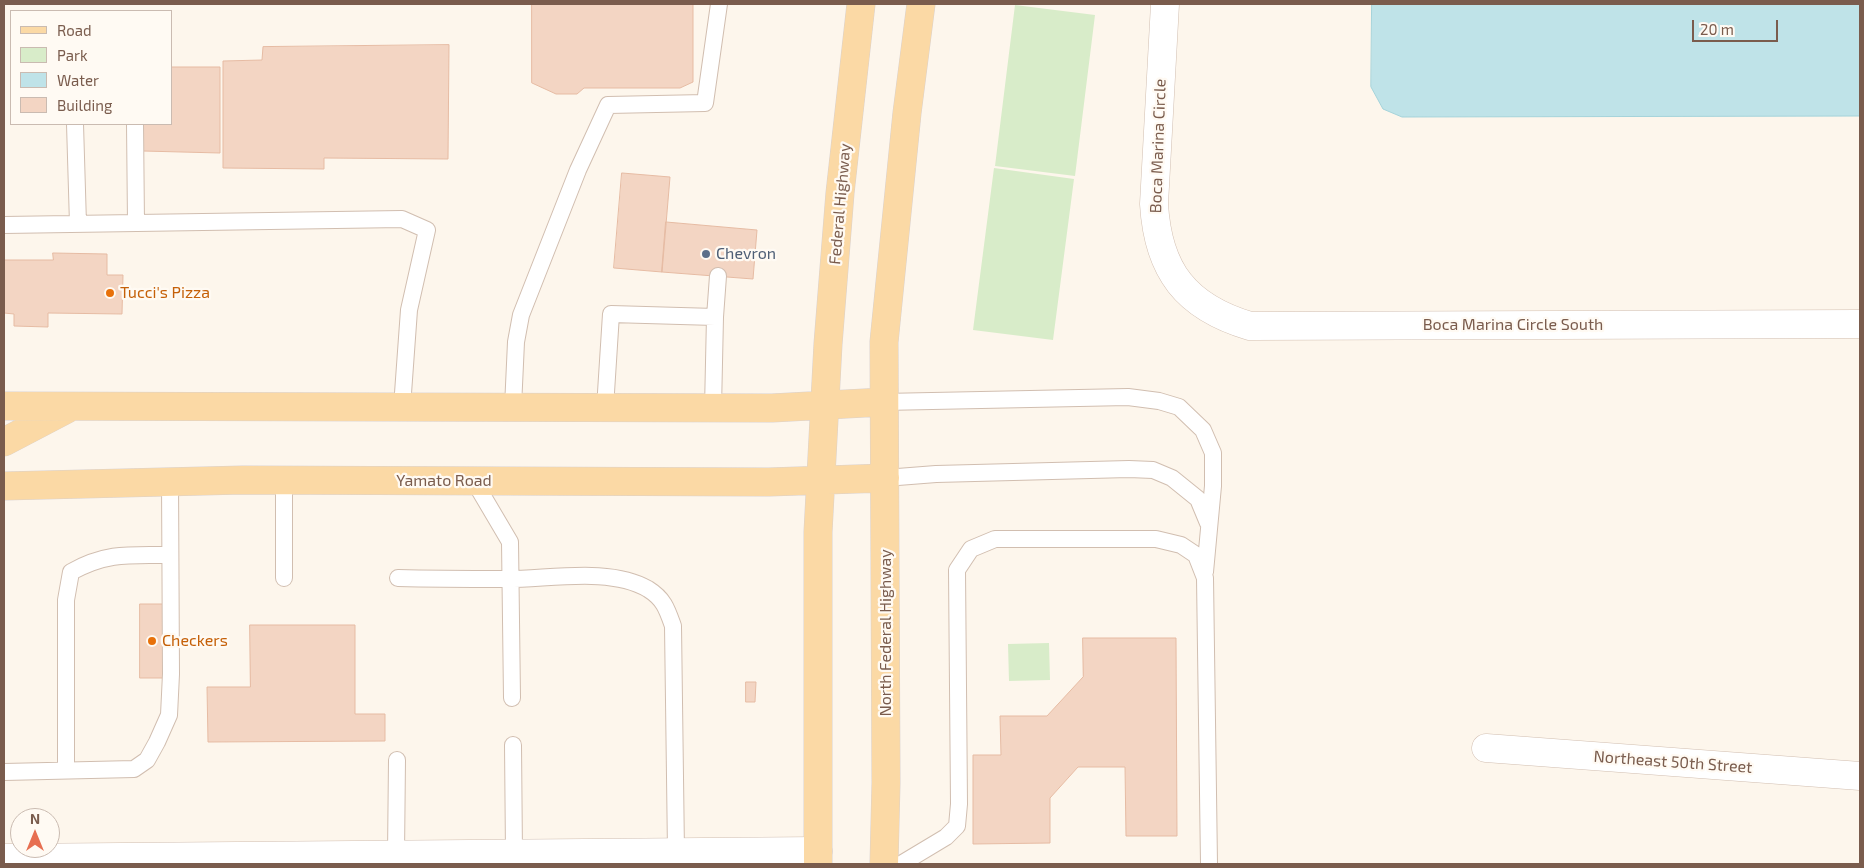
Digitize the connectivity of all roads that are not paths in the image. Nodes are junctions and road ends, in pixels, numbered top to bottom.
1 (719, 4) edge
2 (861, 4) edge
3 (921, 4) edge
4 (1165, 4) edge
5 (75, 125) edge
6 (135, 125) edge
7 (136, 223) junction
8 (78, 224) junction
9 (4, 225) edge
10 (718, 276) dead end
11 (1180, 283) joint
12 (715, 318) junction
13 (1860, 324) edge
14 (883, 402) junction
15 (824, 405) junction
16 (4, 406) edge
17 (73, 406) junction
18 (402, 407) junction
19 (513, 407) junction
20 (605, 408) junction
21 (713, 408) junction
22 (4, 442) edge
23 (885, 478) junction
24 (284, 480) junction
25 (474, 481) junction
26 (821, 481) junction
27 (170, 482) junction
28 (4, 486) edge
29 (1208, 524) junction
30 (170, 555) junction
31 (284, 578) dead end
32 (398, 578) dead end
33 (1205, 578) junction
34 (511, 580) junction
35 (512, 698) dead end
36 (513, 745) dead end
37 (1486, 748) dead end
38 (397, 760) dead end
39 (66, 770) junction
40 (4, 772) edge
41 (1860, 776) edge
42 (676, 852) junction
43 (396, 854) junction
44 (514, 854) junction
45 (4, 858) edge
46 (818, 858) edge
47 (565, 859) edge
48 (884, 864) edge
49 (901, 864) edge
50 (1209, 864) edge

1 - 19 lane
2 - 15 main road, Federal Highway
3 - 14 main road
4 - 11 street, Boca Marina Circle
5 - 8 lane
6 - 7 lane
7 - 8 lane
7 - 18 lane
8 - 9 lane
10 - 12 lane
11 - 13 street, Boca Marina Circle South
12 - 20 lane
12 - 21 lane
14 - 15 main road
14 - 23 main road, North Federal Highway
14 - 29 lane
15 - 21 main road
15 - 26 main road
16 - 17 main road
17 - 18 main road
17 - 22 main road
18 - 19 main road
19 - 20 main road
20 - 21 main road
23 - 26 main road, Yamato Road
23 - 29 lane
23 - 48 main road, North Federal Highway
24 - 25 main road, Yamato Road
24 - 27 main road, Yamato Road
24 - 31 lane
25 - 26 main road, Yamato Road
25 - 34 lane
26 - 46 main road
27 - 28 main road, Yamato Road
27 - 30 lane
29 - 33 lane
30 - 39 lane
30 - 39 lane
32 - 34 lane
33 - 49 lane
33 - 50 lane
34 - 35 lane
34 - 42 lane
36 - 44 lane
37 - 41 street, Northeast 50th Street
38 - 43 lane
39 - 40 lane
42 - 46 street
42 - 47 street
43 - 44 street
43 - 45 street
44 - 47 street

